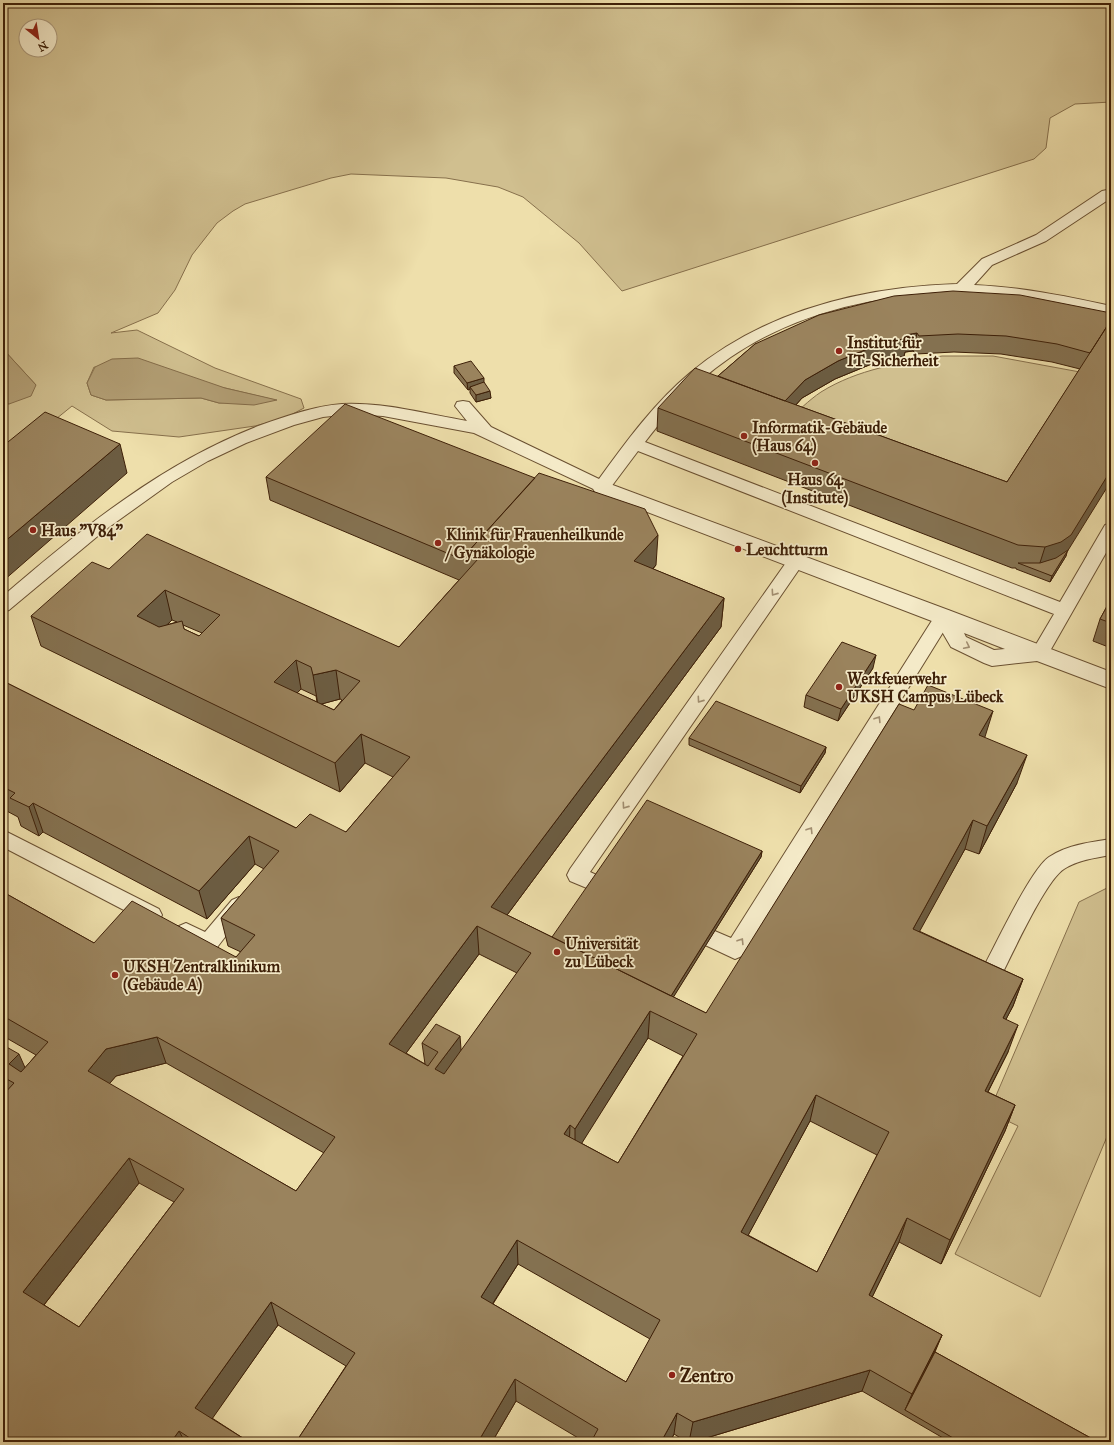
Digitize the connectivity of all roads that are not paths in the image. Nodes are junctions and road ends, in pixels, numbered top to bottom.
1 (1104, 200) edge
2 (961, 289) junction
3 (1111, 310) edge
4 (463, 406) dead end
5 (485, 430) junction
6 (635, 444) junction
7 (602, 487) junction
8 (1111, 529) edge
9 (796, 561) junction
10 (3, 606) edge
11 (1065, 611) junction
12 (944, 616) junction
13 (1040, 653) junction
14 (1111, 681) edge
15 (3, 838) edge
16 (1111, 848) edge
17 (594, 883) edge
18 (249, 893) edge
19 (710, 938) edge
20 (991, 974) edge

1 - 2 lane
2 - 3 lane
2 - 6 lane
4 - 5 lane
5 - 7 lane
5 - 10 lane
6 - 7 lane
6 - 11 lane
7 - 9 street
8 - 11 lane
9 - 12 street
9 -> 17 lane
11 - 13 lane
12 - 13 street
19 -> 12 lane
13 - 14 street
15 - 18 lane
16 - 20 lane

